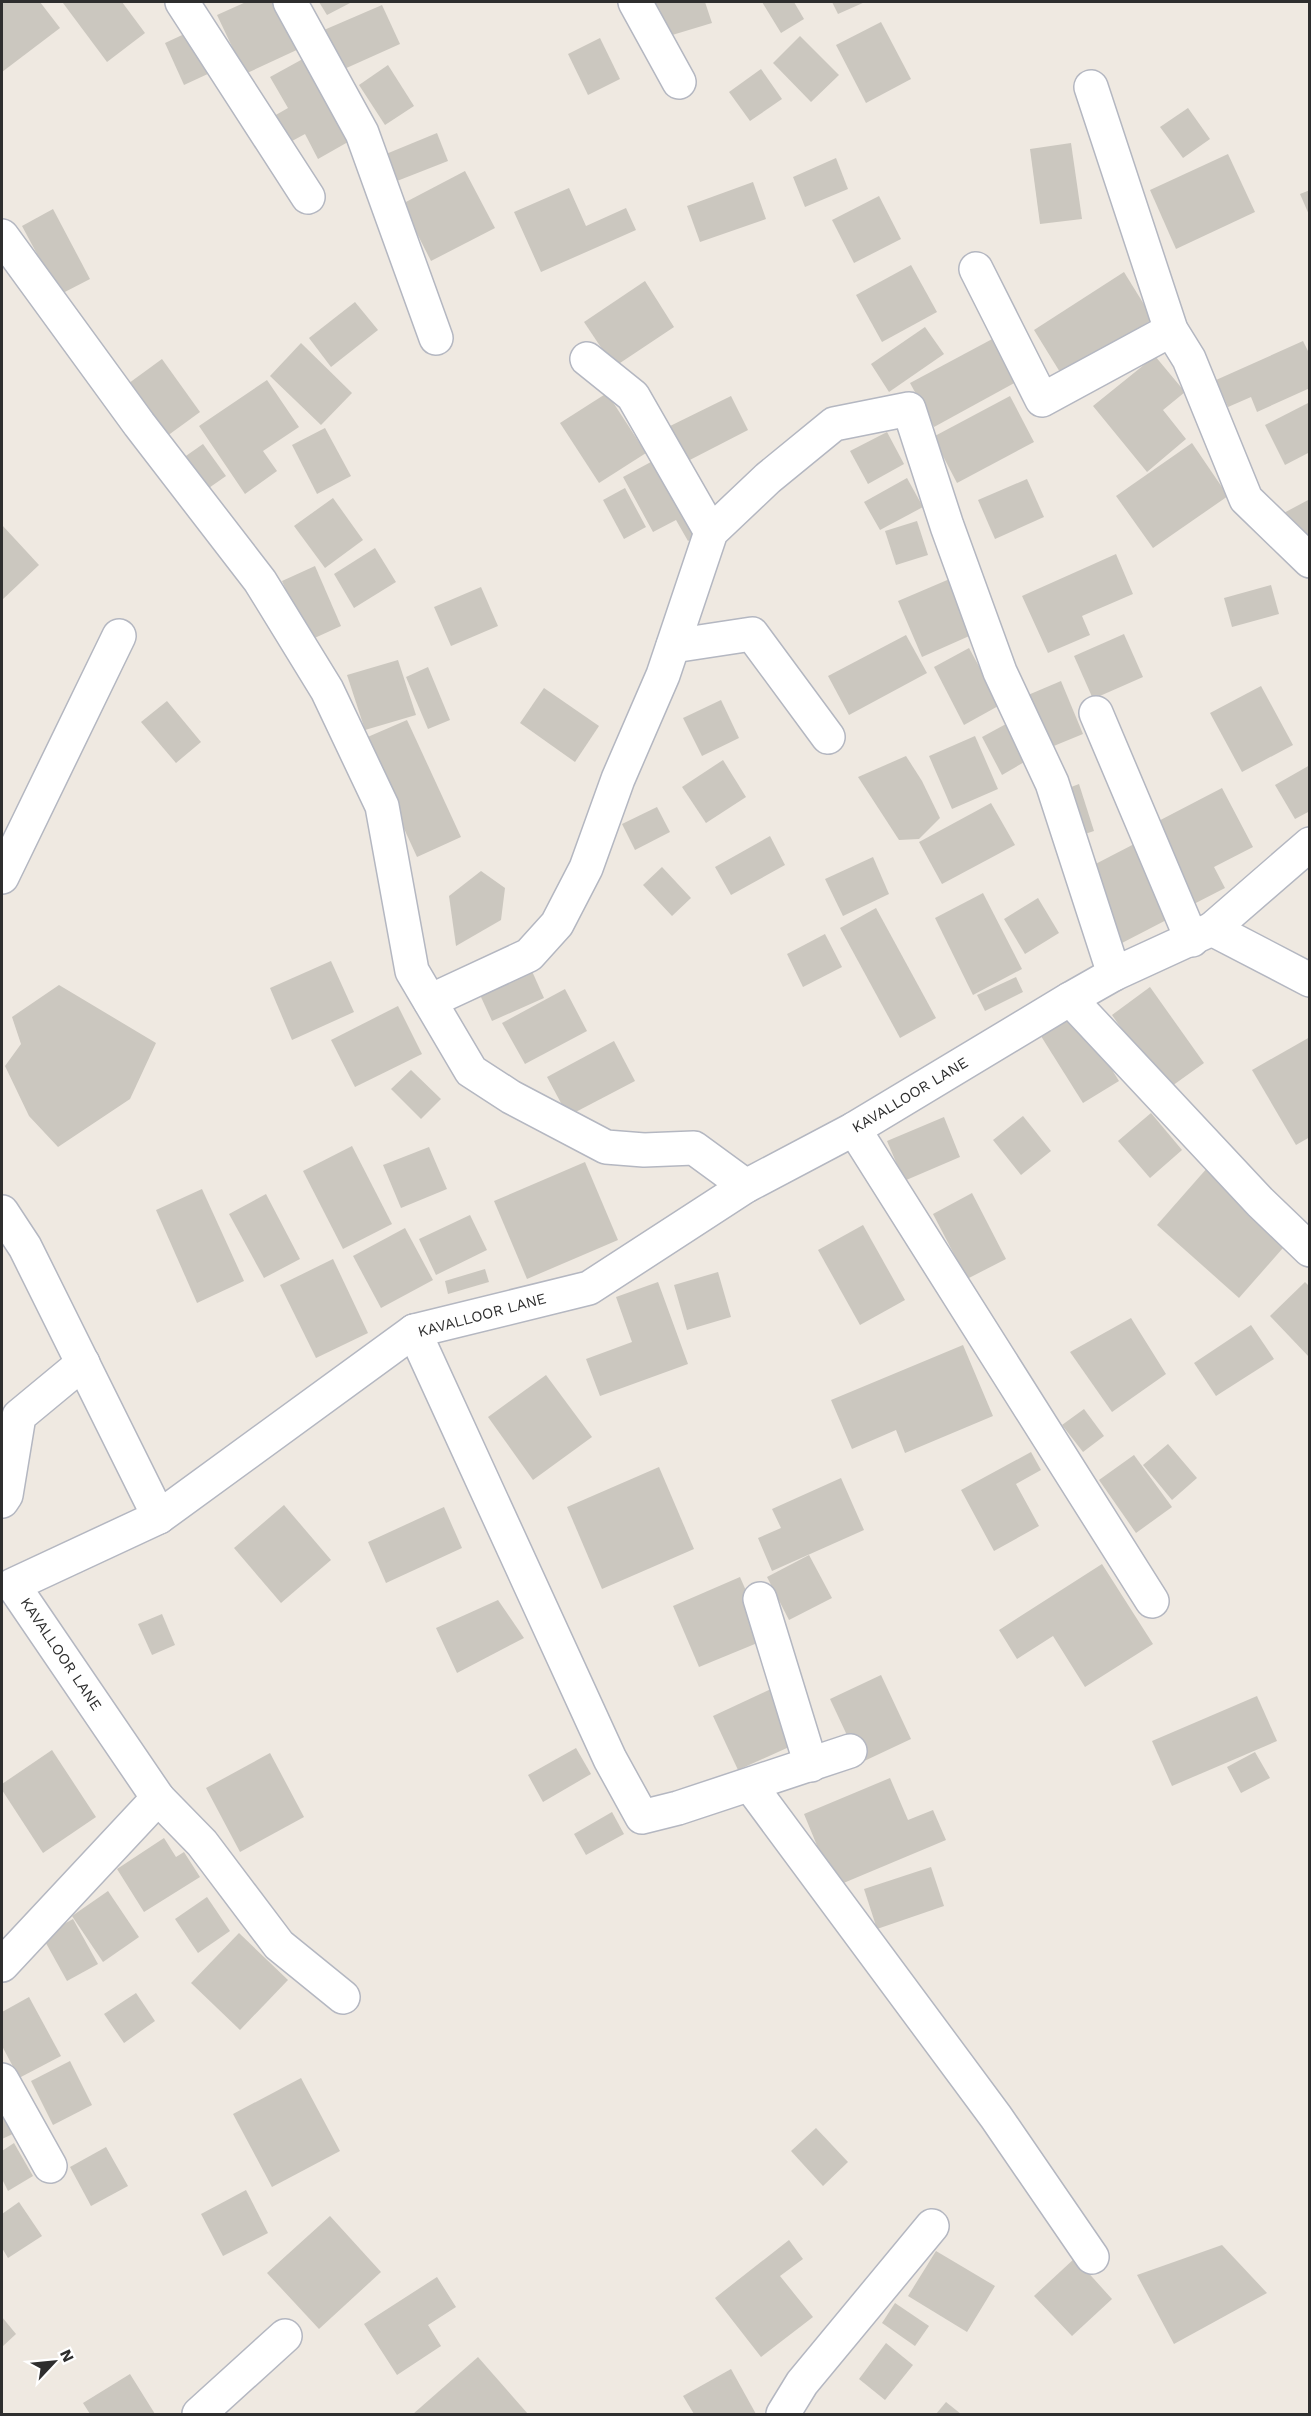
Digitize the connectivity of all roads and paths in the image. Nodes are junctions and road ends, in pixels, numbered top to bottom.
1 (182, 2) edge
2 (290, 2) edge
3 (635, 2) edge
4 (679, 82) dead end
5 (1091, 87) dead end
6 (308, 197) dead end
7 (2, 236) edge
8 (976, 269) dead end
9 (1171, 330) junction
10 (436, 338) dead end
11 (587, 359) dead end
12 (711, 532) junction
13 (1310, 561) edge
14 (119, 636) dead end
15 (673, 646) junction
16 (1096, 713) dead end
17 (828, 737) dead end
18 (1310, 843) edge
19 (2, 877) edge
20 (1202, 935) junction
21 (1114, 974) junction
22 (1310, 980) edge
23 (1070, 999) junction
24 (430, 1001) junction
25 (854, 1129) junction
26 (746, 1186) junction
27 (2, 1212) edge
28 (1310, 1250) edge
29 (414, 1331) junction
30 (83, 1363) junction
31 (2, 1501) edge
32 (159, 1517) junction
33 (7, 1579) edge
34 (760, 1599) dead end
35 (1152, 1601) dead end
36 (850, 1751) dead end
37 (810, 1765) junction
38 (750, 1785) junction
39 (158, 1798) junction
40 (7, 1946) edge
41 (344, 1997) dead end
42 (2, 2080) edge
43 (50, 2166) dead end
44 (932, 2226) dead end
45 (1092, 2257) dead end
46 (285, 2336) dead end
47 (199, 2415) edge
48 (783, 2415) edge

1 - 6 street
2 - 10 street
3 - 4 street
5 - 9 street
7 - 24 street
8 - 9 street
9 - 13 street
11 - 12 street
12 - 15 street
12 - 21 street
14 - 19 street
15 - 17 street
15 - 24 street
16 - 20 street
18 - 20 street, KAVALLOOR LANE
20 - 21 street, KAVALLOOR LANE
20 - 22 street
21 - 23 street, KAVALLOOR LANE
23 - 25 street, KAVALLOOR LANE
23 - 28 street
24 - 26 street
25 - 26 street, KAVALLOOR LANE
25 - 35 street
26 - 29 street, KAVALLOOR LANE
27 - 30 street
29 - 32 street, KAVALLOOR LANE
29 - 38 street
30 - 31 street
30 - 32 street
32 - 33 street, KAVALLOOR LANE
33 - 39 street, KAVALLOOR LANE
34 - 37 street
36 - 37 street
37 - 38 street
38 - 45 street
39 - 40 street
39 - 41 street, KAVALLOOR LANE
42 - 43 street
44 - 48 street
46 - 47 street

